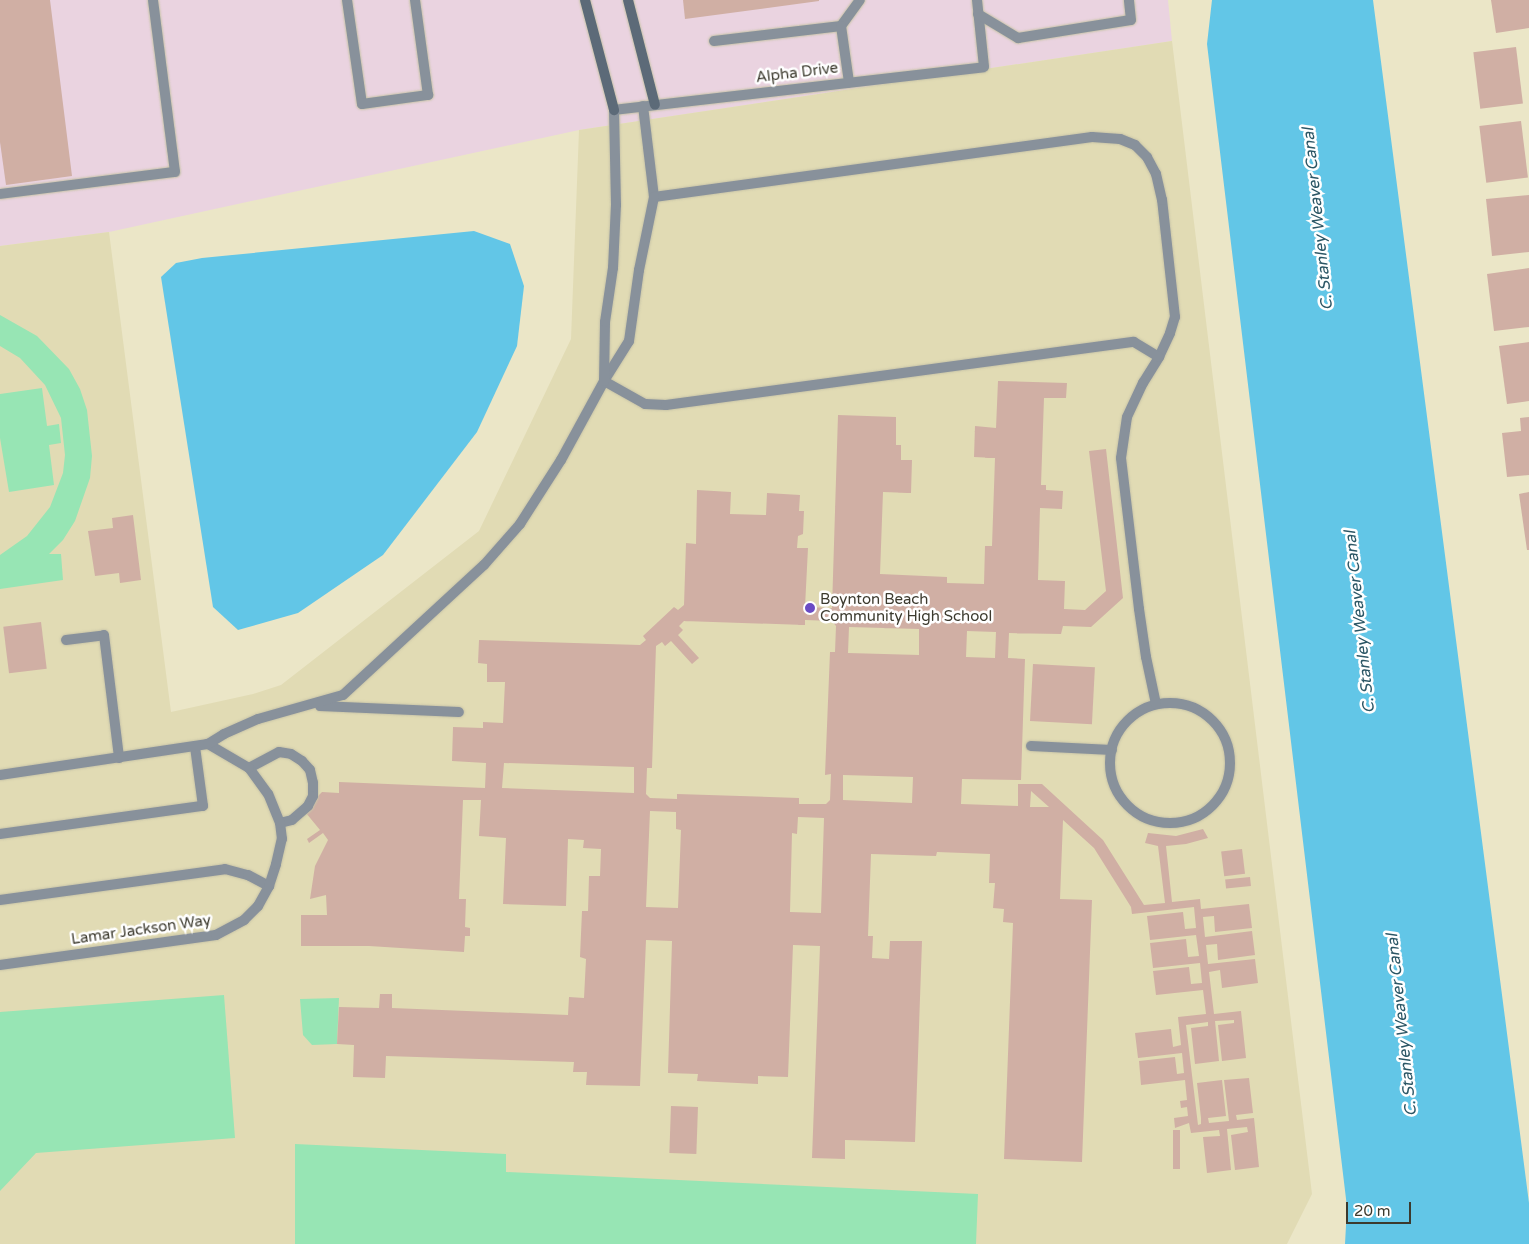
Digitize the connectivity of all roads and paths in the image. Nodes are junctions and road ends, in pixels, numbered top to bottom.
1 (153, 0) edge
2 (347, 0) edge
3 (415, 0) edge
4 (585, 0) edge
5 (628, 0) edge
6 (860, 0) edge
7 (977, 0) edge
8 (1129, 0) edge
9 (978, 14) junction
10 (841, 26) junction
11 (714, 41) dead end
12 (849, 82) junction
13 (656, 105) junction
14 (643, 106) junction
15 (614, 110) junction
16 (0, 194) edge
17 (654, 197) junction
18 (1159, 357) junction
19 (604, 381) junction
20 (66, 640) dead end
21 (1156, 704) junction
22 (314, 705) junction
23 (459, 712) dead end
24 (208, 744) junction
25 (1031, 746) dead end
26 (195, 747) junction
27 (1112, 750) junction
28 (119, 758) junction
29 (249, 768) junction
30 (0, 775) edge
31 (280, 823) junction
32 (0, 834) edge
33 (270, 886) junction
34 (0, 900) edge
35 (0, 965) edge

1 - 16 street
2 - 3 street
4 - 15 street
5 - 13 street
6 - 10 street
7 - 9 street
8 - 9 street
9 - 12 street, Alpha Drive
10 - 11 street
10 - 12 street
12 - 13 street, Alpha Drive
13 - 14 street, Alpha Drive
14 - 15 street, Alpha Drive
14 - 17 street
15 - 19 street
17 - 18 street
17 - 19 street
18 - 19 street
18 - 21 street
19 - 22 street
20 - 28 street
21 - 27 street
21 - 27 street
22 - 23 street
22 - 24 street
24 - 26 street
24 - 29 street, Lamar Jackson Way
25 - 27 street
26 - 28 street
26 - 32 street
28 - 30 street
29 - 31 street, Lamar Jackson Way
29 - 31 street
31 - 33 street, Lamar Jackson Way
33 - 34 street
33 - 35 street, Lamar Jackson Way

